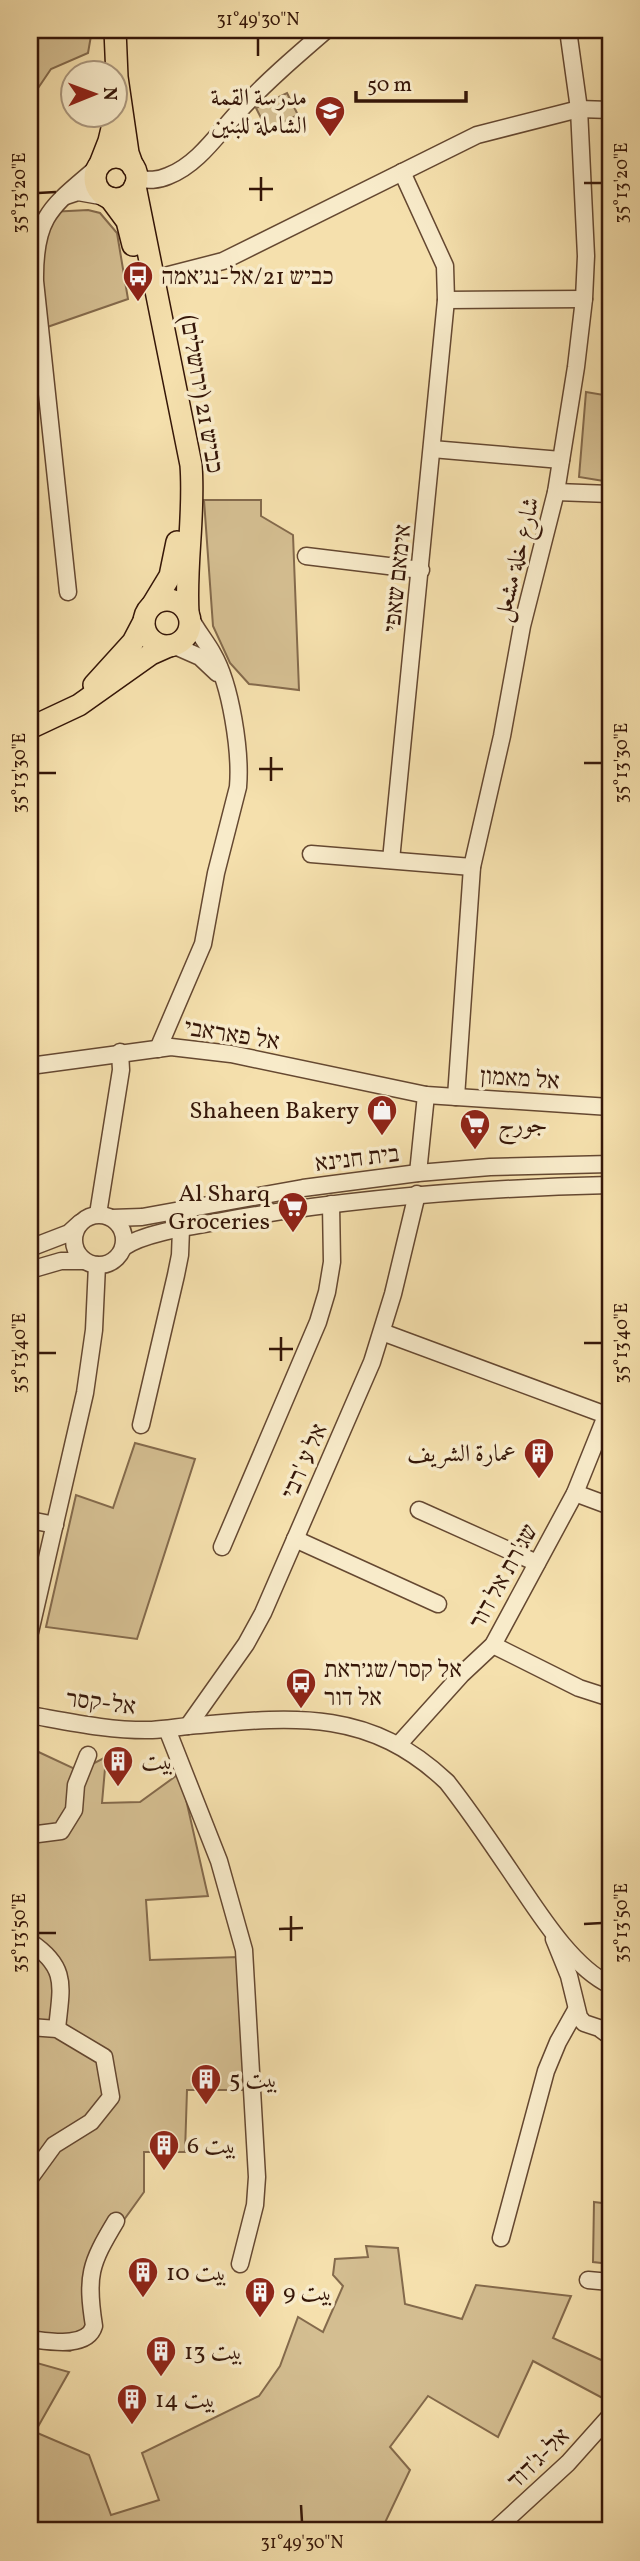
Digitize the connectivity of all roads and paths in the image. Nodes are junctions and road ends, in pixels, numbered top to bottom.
1 (115, 30) edge
2 (324, 30) edge
3 (568, 30) edge
4 (116, 60) edge
5 (579, 109) junction
6 (610, 110) edge
7 (110, 130) edge
8 (125, 130) edge
9 (99, 165) junction
10 (402, 172) junction
11 (135, 177) junction
12 (108, 197) junction
13 (56, 204) junction
14 (153, 279) junction
15 (584, 299) junction
16 (446, 300) junction
17 (432, 449) junction
18 (561, 460) junction
19 (556, 492) junction
20 (610, 494) edge
21 (306, 556) dead end
22 (421, 570) junction
23 (68, 592) dead end
24 (149, 613) junction
25 (189, 615) junction
26 (172, 646) junction
27 (226, 691) junction
28 (37, 725) edge
29 (311, 854) dead end
30 (391, 860) junction
31 (472, 867) junction
32 (158, 1049) junction
33 (120, 1052) junction
34 (30, 1066) edge
35 (426, 1095) junction
36 (456, 1097) junction
37 (610, 1107) edge
38 (610, 1164) edge
39 (418, 1173) junction
40 (610, 1185) edge
41 (417, 1194) junction
42 (331, 1204) junction
43 (105, 1216) junction
44 (82, 1221) junction
45 (181, 1229) junction
46 (124, 1247) junction
47 (30, 1248) edge
48 (91, 1263) junction
49 (30, 1270) edge
50 (383, 1332) junction
51 (608, 1410) edge
52 (141, 1425) dead end
53 (575, 1493) junction
54 (610, 1506) edge
55 (419, 1510) dead end
56 (30, 1520) edge
57 (55, 1525) junction
58 (295, 1539) junction
59 (222, 1547) dead end
60 (537, 1563) junction
61 (438, 1604) dead end
62 (30, 1632) edge
63 (493, 1645) junction
64 (610, 1698) edge
65 (30, 1715) edge
66 (188, 1726) junction
67 (167, 1729) junction
68 (399, 1744) junction
69 (88, 1755) dead end
70 (30, 1835) edge
71 (548, 1926) junction
72 (30, 1942) edge
73 (608, 1983) edge
74 (576, 2006) junction
75 (30, 2027) edge
76 (57, 2028) junction
77 (603, 2029) edge
78 (551, 2057) junction
79 (30, 2178) edge
80 (116, 2221) dead end
81 (501, 2238) dead end
82 (240, 2264) dead end
83 (588, 2280) dead end
84 (610, 2282) edge
85 (30, 2339) edge
86 (610, 2416) edge
87 (494, 2531) edge

1 - 4 main road, כביש 21 (ירושלים)
2 - 11 street
3 - 5 street, شارع خلة مشعل
5 - 6 street
5 - 10 street
5 - 15 street, شارع خلة مشعل
7 - 9 main road, כביש 21 (ירושלים)
8 - 11 main road, כביש 21 (ירושלים)
9 - 11 main road
9 - 12 main road
9 - 13 street
10 - 14 street
10 - 16 street, אימאם שאפי
11 - 12 main road
11 - 14 main road, כביש 21 (ירושלים)
12 - 13 street
12 - 24 main road, כביש 21 (ירושלים)
13 - 23 street
14 - 25 main road, כביש 21 (ירושלים)
15 - 16 street
15 - 18 street, شارع خلة مشعل
16 - 17 street, אימאם שאפי
17 - 18 street
17 - 22 street, אימאם שאפי
18 - 19 street, شارع خلة مشعل
19 - 20 street
19 - 31 street, شارع خلة مشعل
21 - 22 street
22 - 30 street, אימאם שאפי
24 - 25 main road
24 - 26 main road
24 - 28 main road, כביש 21 (ירושלים)
25 - 26 main road
25 - 27 street
26 - 27 street
26 - 28 main road, כביש 21 (ירושלים)
27 - 32 street
29 - 30 street
30 - 31 street
31 - 36 street, شارع خلة مشعل
32 - 33 street, אל פאראבי
32 - 35 street, אל פאראבי
33 - 34 street, אל פאראבי
33 - 43 street
35 - 36 street, אל מאמון
35 - 39 street
36 - 37 street, אל מאמון
38 - 39 street, בית חנינא
39 - 43 street, בית חנינא
40 - 41 street, בית חנינא
41 - 42 street, בית חנינא
41 - 50 street, אל ע 'רבי
42 - 45 street, בית חנינא
42 - 59 street
43 - 44 street
43 - 46 street
44 - 47 street
44 - 48 street
45 - 46 street, בית חנינא
45 - 52 street
46 - 48 street
48 - 49 street
48 - 57 street
50 - 51 street
50 - 58 street, אל ע 'רבי
51 - 53 street, שג'רת אל דור
53 - 54 street
53 - 60 street, שג'רת אל דור
55 - 60 street
56 - 57 street
57 - 62 street
58 - 61 street
58 - 66 street, אל ע 'רבי
60 - 63 street, שג'רת אל דור
63 - 64 street
63 - 68 street, שג'רת אל דור
65 - 67 street, אל-קסר
66 - 67 street, אל-קסר
66 - 68 street, אל-קסר
67 - 82 street
68 - 71 street, אל-קסר
69 - 70 street
71 - 73 street
71 - 74 street
72 - 76 street
73 - 74 street
74 - 77 street
74 - 78 street
75 - 76 street
76 - 79 street
77 - 78 street
78 - 81 street
80 - 85 street
83 - 84 street
86 - 87 street, אל-ג'דוד

